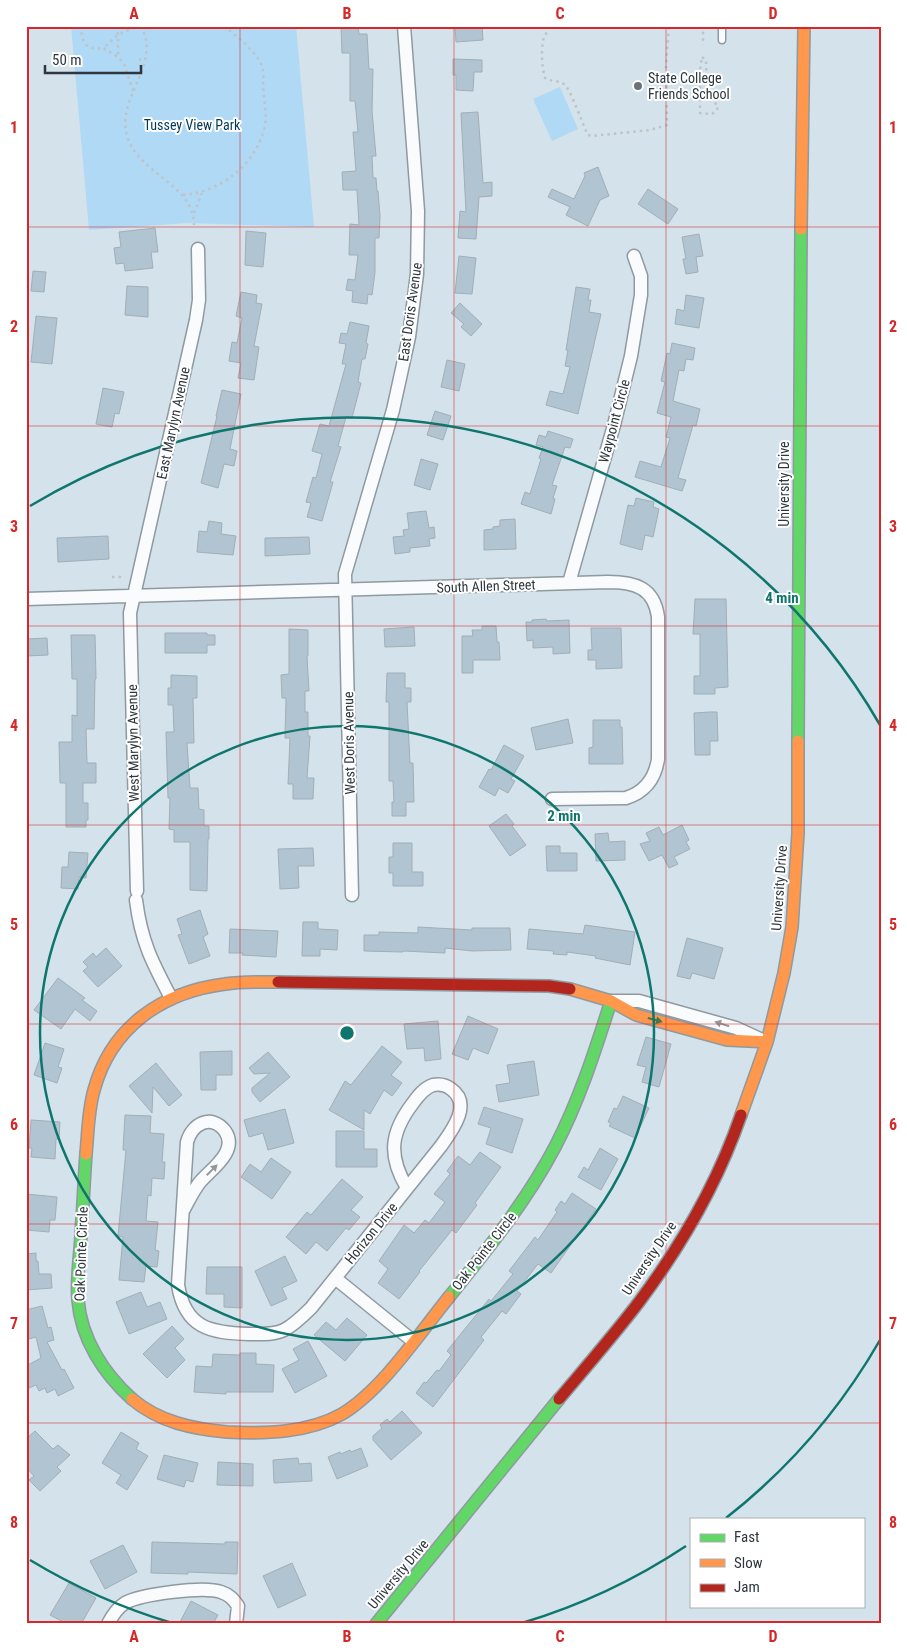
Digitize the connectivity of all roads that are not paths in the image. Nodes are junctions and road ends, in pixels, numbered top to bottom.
1 (404, 26) edge
2 (722, 26) edge
3 (804, 26) edge
4 (722, 40) dead end
5 (198, 249) dead end
6 (634, 256) dead end
7 (569, 583) junction
8 (345, 590) junction
9 (135, 596) junction
10 (26, 599) edge
11 (552, 799) dead end
12 (352, 895) dead end
13 (171, 998) junction
14 (611, 1001) junction
15 (767, 1042) junction
16 (407, 1188) junction
17 (184, 1209) junction
18 (335, 1278) junction
19 (413, 1341) junction
20 (108, 1624) edge
21 (236, 1624) edge
22 (376, 1624) edge

1 - 8 street, East Doris Avenue
2 - 4 lane
3 - 15 main road, University Drive
5 - 9 street, East Marylyn Avenue
6 - 7 street, Waypoint Circle
7 - 8 street, South Allen Street
7 - 11 street, South Allen Street
8 - 9 street, South Allen Street
8 - 12 street, West Doris Avenue
9 - 10 street, South Allen Street
9 - 13 street, West Marylyn Avenue
13 - 14 main road, Oak Pointe Circle
13 - 19 main road, Oak Pointe Circle
14 - 15 street, Oak Pointe Circle
14 - 19 main road, Oak Pointe Circle
15 - 22 main road, University Drive
16 - 16 street, Horizon Drive
16 - 18 street, Horizon Drive
17 -> 17 street, Horizon Drive
17 - 18 street, Horizon Drive
18 - 19 street, Horizon Drive
20 - 21 street

